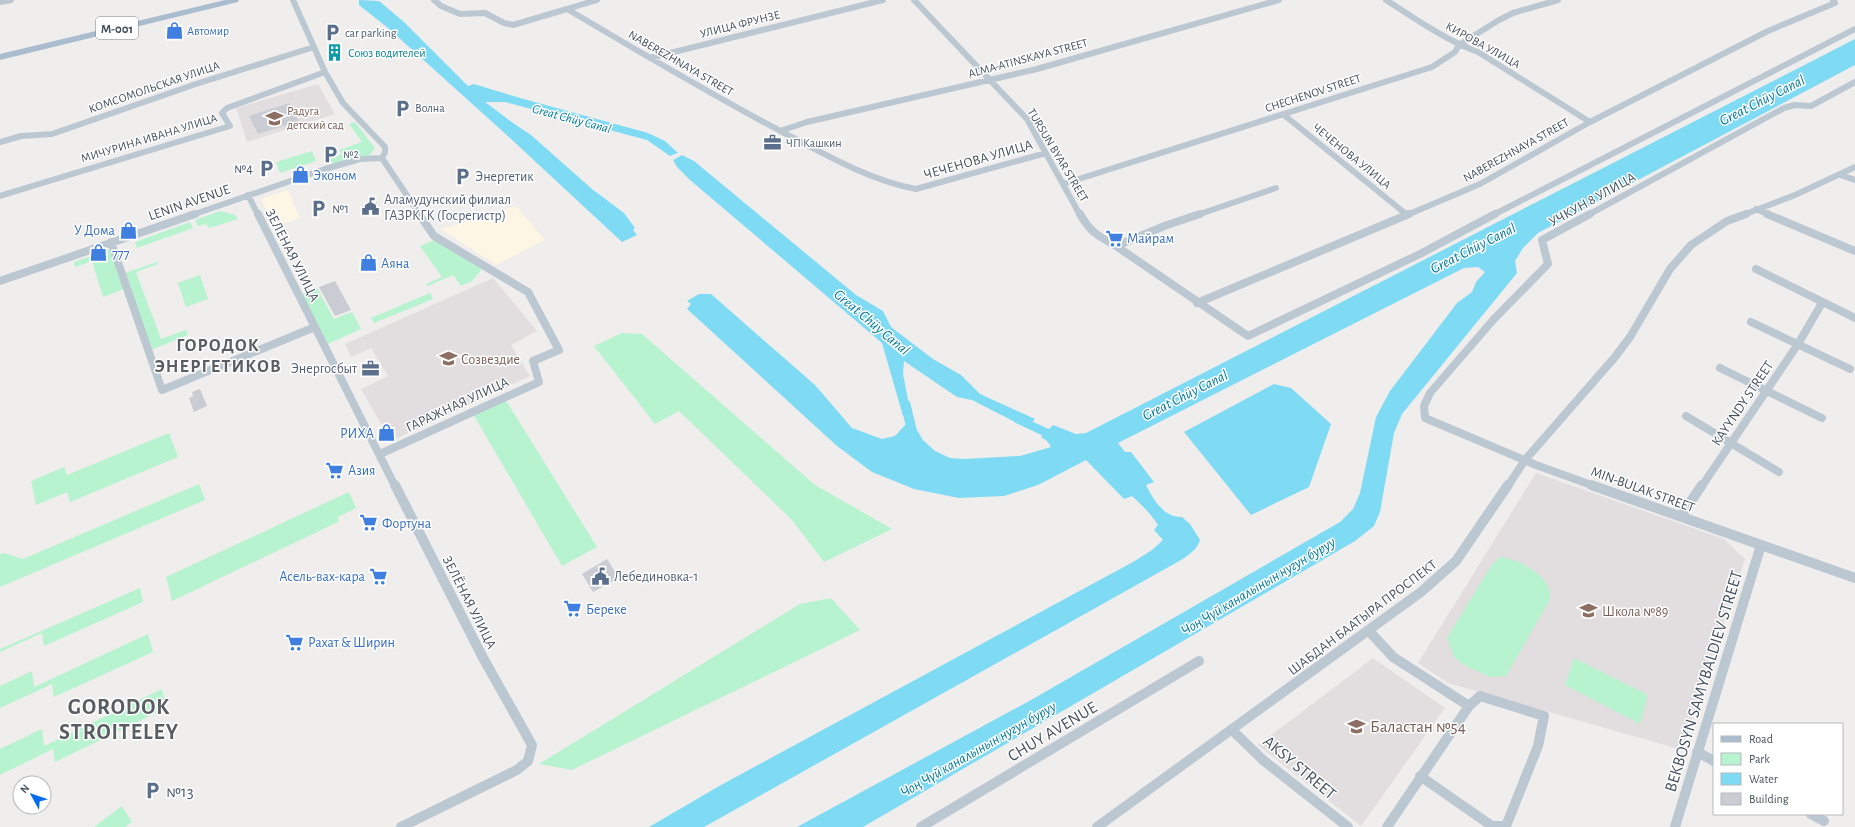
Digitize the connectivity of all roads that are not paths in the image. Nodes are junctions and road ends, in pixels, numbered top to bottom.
1 (11, 0) edge
2 (234, 0) edge
3 (293, 0) edge
4 (434, 0) edge
5 (597, 0) edge
6 (883, 0) edge
7 (914, 0) edge
8 (1279, 0) edge
9 (1386, 0) edge
10 (1558, 0) edge
11 (1833, 0) edge
12 (0, 2) edge
13 (566, 8) junction
14 (1855, 29) edge
15 (1459, 45) junction
16 (314, 47) junction
17 (0, 57) edge
18 (650, 58) junction
19 (325, 72) junction
20 (992, 80) junction
21 (1855, 82) edge
22 (1284, 115) junction
23 (1590, 122) junction
24 (780, 131) junction
25 (0, 142) edge
26 (1046, 153) junction
27 (384, 155) junction
28 (1855, 167) edge
29 (1840, 175) junction
30 (1855, 180) edge
31 (1063, 184) junction
32 (1276, 188) dead end
33 (916, 189) joint
34 (248, 195) junction
35 (0, 196) edge
36 (1756, 209) junction
37 (1406, 214) junction
38 (111, 242) junction
39 (1116, 246) junction
40 (1855, 251) edge
41 (1756, 269) dead end
42 (0, 281) edge
43 (1197, 302) junction
44 (1822, 303) junction
45 (1855, 318) edge
46 (1751, 322) dead end
47 (315, 327) junction
48 (1798, 344) junction
49 (1720, 368) dead end
50 (1850, 369) dead end
51 (1767, 391) junction
52 (1686, 416) dead end
53 (1425, 418) joint
54 (1822, 418) dead end
55 (1731, 443) junction
56 (380, 454) junction
57 (1525, 460) junction
58 (1779, 472) dead end
59 (1681, 516) junction
60 (1761, 545) junction
61 (1855, 578) edge
62 (1369, 631) junction
63 (1199, 661) dead end
64 (1469, 706) junction
65 (1232, 730) junction
66 (1697, 752) junction
67 (1713, 760) edge
68 (1420, 776) junction
69 (1813, 815) edge
70 (1824, 821) dead end
71 (401, 827) edge
72 (921, 827) edge
73 (1096, 827) edge
74 (1348, 827) edge
75 (1387, 827) edge
76 (1675, 827) edge

1 - 12 street
2 - 17 main road, М-001
3 - 16 street, ГАРАЖНАЯ УЛИЦА
4 - 13 street
5 - 13 street
6 - 18 street, УЛИЦА ФРУНЗЕ
7 - 20 street, TURSUN BYAR STREET
8 - 20 street, ALMA-ATINSKAYA STREET
9 - 15 street, КИРОВА УЛИЦА
10 - 15 street, CHECHENOV STREET
11 - 23 street, NABEREZHNAYA STREET
13 - 18 street, NABEREZHNAYA STREET
14 - 43 street, TURSUN BYAR STREET
15 - 22 street, CHECHENOV STREET
15 - 23 street, КИРОВА УЛИЦА
16 - 19 street, ГАРАЖНАЯ УЛИЦА
16 - 25 street, КОМСОМОЛЬСКАЯ УЛИЦА
18 - 24 street, NABEREZHNAYA STREET
19 - 27 street, ГАРАЖНАЯ УЛИЦА
19 - 35 street, МИЧУРИНА ИВАНА УЛИЦА
20 - 24 street, ALMA-ATINSKAYA STREET
20 - 26 street, TURSUN BYAR STREET
21 - 53 street, УЧКУН 8 УЛИЦА
22 - 31 street, CHECHENOV STREET
22 - 37 street, ЧЕЧЕНОВА УЛИЦА
23 - 37 street, NABEREZHNAYA STREET
24 - 33 street, NABEREZHNAYA STREET
26 - 31 street, TURSUN BYAR STREET
26 - 33 street, ЧЕЧЕНОВА УЛИЦА
27 - 34 street, LENIN AVENUE
27 - 56 street, ГАРАЖНАЯ УЛИЦА
28 - 29 street, ШАБДАН БААТЫРА ПРОСПЕКТ
29 - 30 street
29 - 36 street, ШАБДАН БААТЫРА ПРОСПЕКТ
31 - 39 street, TURSUN BYAR STREET
32 - 39 street
34 - 38 street, LENIN AVENUE
34 - 47 street, ЗЕЛЕНАЯ УЛИЦА
36 - 40 street
36 - 57 street, ШАБДАН БААТЫРА ПРОСПЕКТ
37 - 43 street, NABEREZHNAYA STREET
38 - 42 street, LENIN AVENUE
38 - 47 street
39 - 43 street, TURSUN BYAR STREET
41 - 44 street
44 - 45 street
44 - 48 street, KAYYNDY STREET
46 - 48 street
47 - 56 street, ЗЕЛЁНАЯ УЛИЦА
48 - 50 street
48 - 51 street, KAYYNDY STREET
49 - 51 street
51 - 54 street
51 - 55 street, KAYYNDY STREET
52 - 55 street
53 - 57 street, MIN-BULAK STREET
55 - 58 street
55 - 59 street, KAYYNDY STREET
56 - 71 street, ЗЕЛЁНАЯ УЛИЦА
57 - 59 street, MIN-BULAK STREET
57 - 62 street, ШАБДАН БААТЫРА ПРОСПЕКТ
59 - 60 street, MIN-BULAK STREET
60 - 61 street, MIN-BULAK STREET
60 - 66 street, BEKBOSYN SAMYBALDIEV STREET
62 - 64 street
62 - 65 street, ШАБДАН БААТЫРА ПРОСПЕКТ
63 - 72 street, CHUY AVENUE
64 - 68 street
64 - 68 street
65 - 73 street, ШАБДАН БААТЫРА ПРОСПЕКТ
65 - 74 street, AKSY STREET
66 - 67 street
66 - 76 street, BEKBOSYN SAMYBALDIEV STREET
68 - 75 street
69 - 70 street

